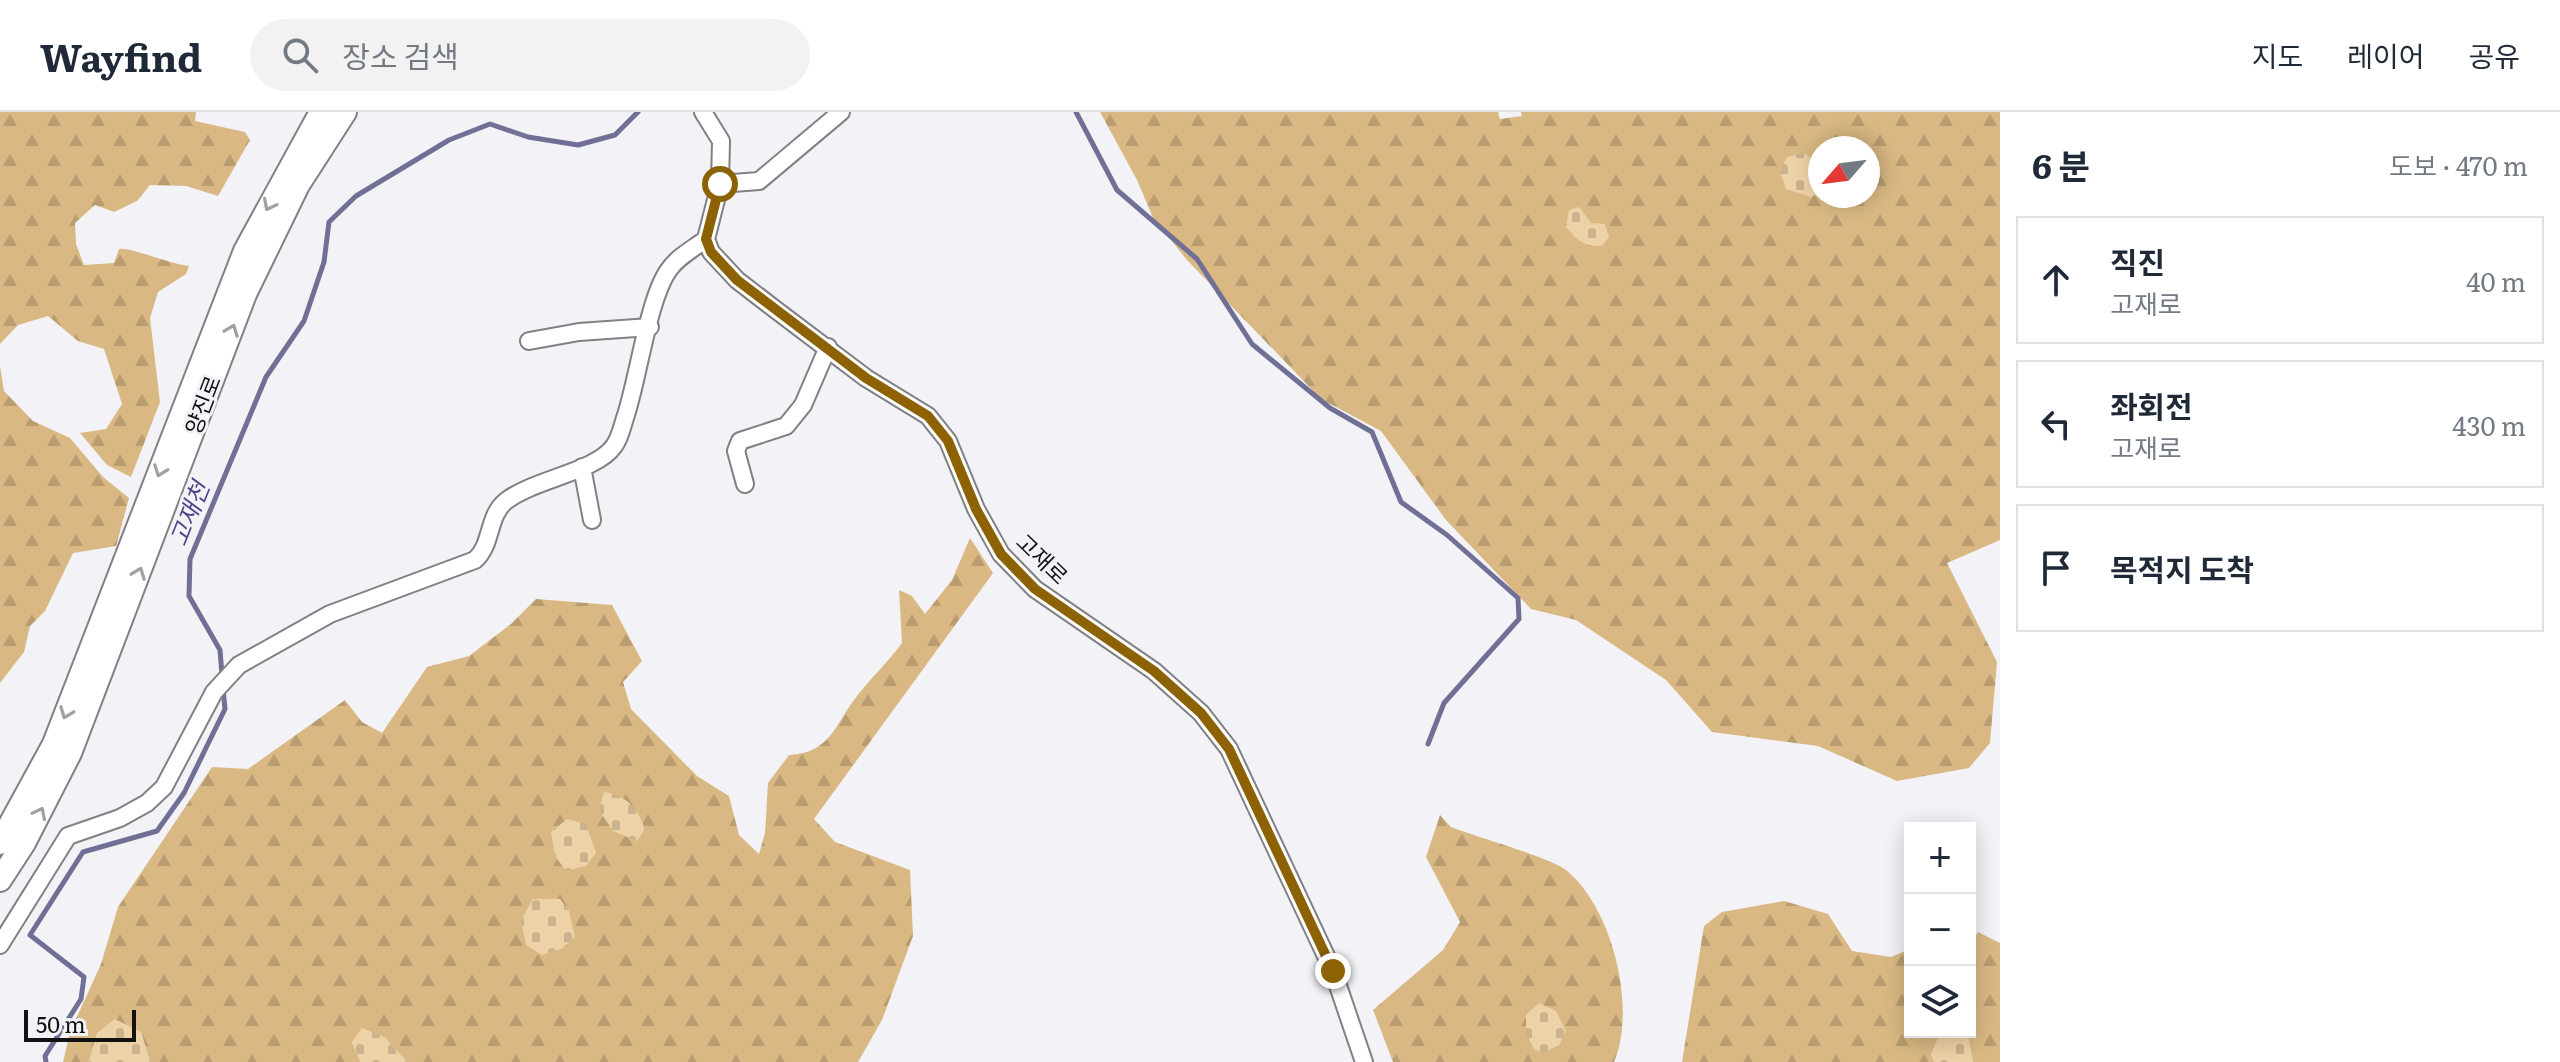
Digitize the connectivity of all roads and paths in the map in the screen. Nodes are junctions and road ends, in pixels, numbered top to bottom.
1 (321, 112) edge
2 (345, 112) edge
3 (703, 112) edge
4 (841, 112) edge
5 (720, 184) junction
6 (706, 239) junction
7 (650, 327) junction
8 (529, 341) dead end
9 (828, 347) junction
10 (582, 467) junction
11 (745, 484) dead end
12 (592, 520) dead end
13 (0, 843) edge
14 (0, 880) edge
15 (0, 945) edge
16 (1364, 1062) edge

1 -> 13 main road, 양진로
14 -> 2 main road, 양진로
3 - 5 street
4 - 5 street
5 - 6 street
6 - 7 street
6 - 9 street, 고재로
7 - 8 street
7 - 10 street
9 - 11 street
9 - 16 street, 고재로
10 - 12 street
10 - 15 street

